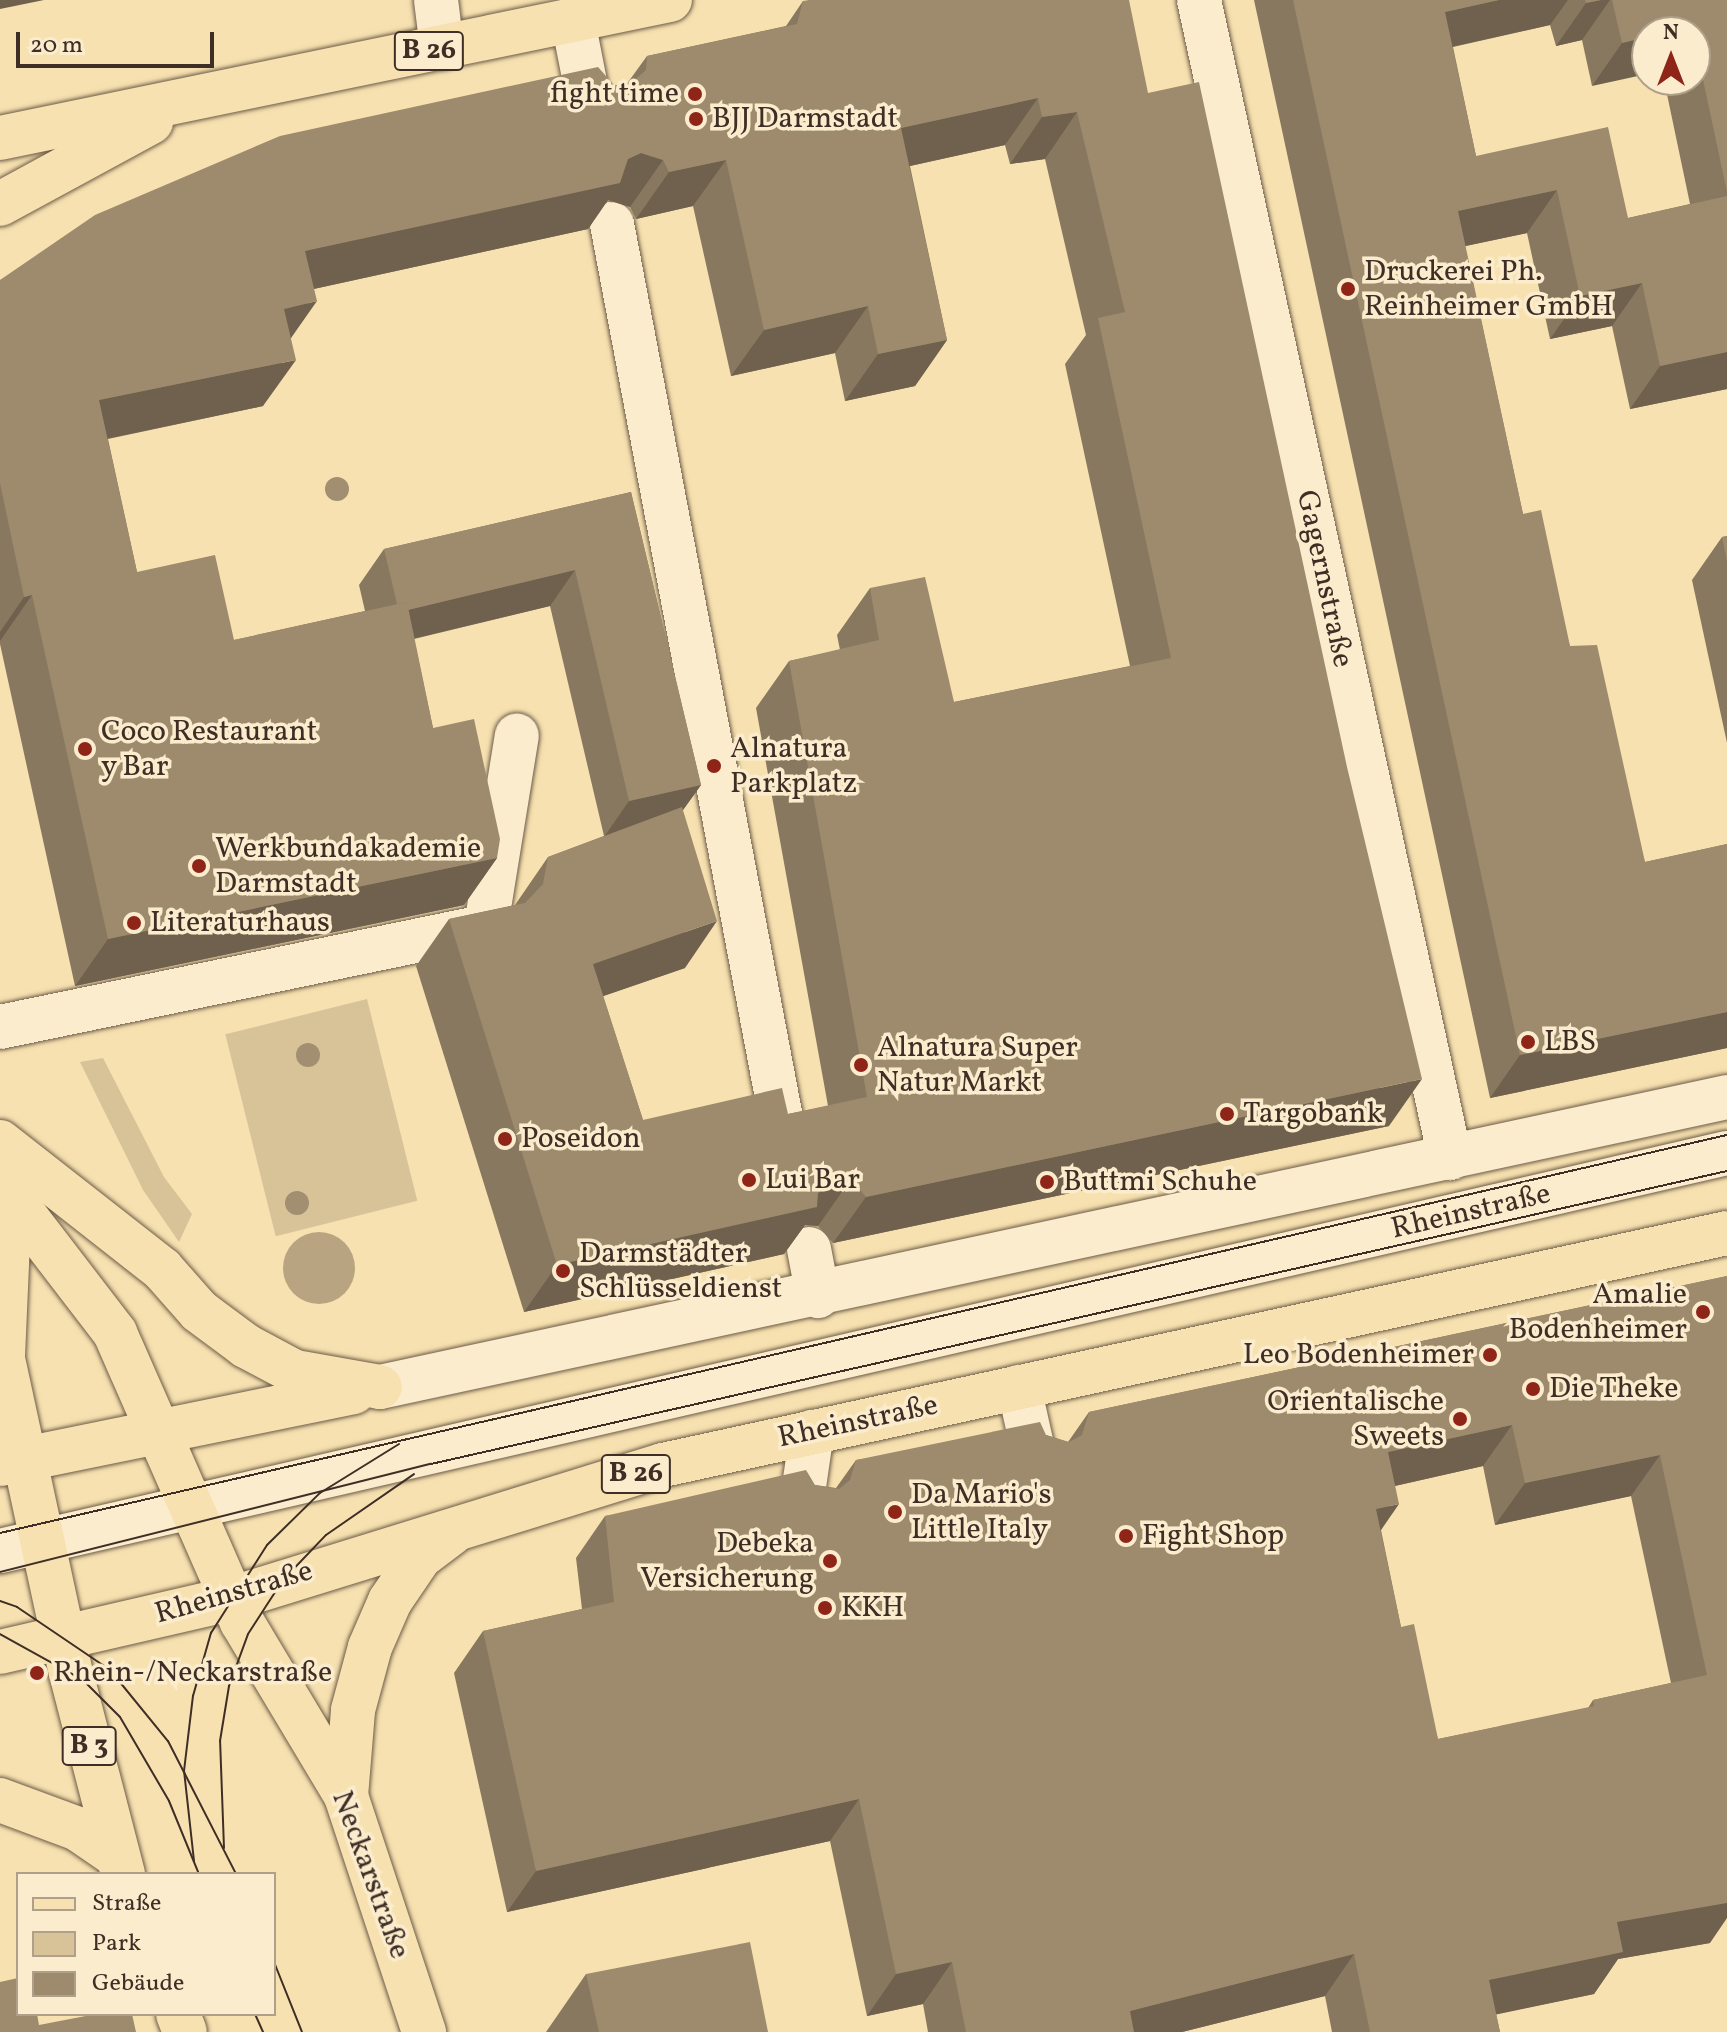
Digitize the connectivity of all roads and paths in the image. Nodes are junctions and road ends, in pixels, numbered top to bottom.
1 (436, 0) edge
2 (670, 0) edge
3 (1199, 0) edge
4 (549, 16) edge
5 (442, 48) junction
6 (188, 101) junction
7 (590, 108) edge
8 (0, 138) edge
9 (0, 204) edge
10 (612, 224) edge
11 (517, 735) dead end
12 (0, 1027) edge
13 (1727, 1097) edge
14 (783, 1129) edge
15 (0, 1142) edge
16 (0, 1153) edge
17 (1727, 1153) edge
18 (1450, 1158) junction
19 (10, 1196) junction
20 (1727, 1233) edge
21 (809, 1249) edge
22 (818, 1296) junction
23 (380, 1387) junction
24 (1019, 1387) junction
25 (812, 1432) junction
26 (158, 1433) junction
27 (1035, 1459) edge
28 (13, 1462) edge
29 (190, 1506) junction
30 (801, 1507) edge
31 (463, 1526) junction
32 (43, 1540) junction
33 (0, 1551) edge
34 (230, 1599) junction
35 (64, 1637) junction
36 (0, 1652) edge
37 (346, 1796) junction
38 (0, 1800) edge
39 (120, 1865) edge
40 (424, 2032) edge

1 - 5 street
2 - 4 main road, B 26
3 - 18 street, Gagernstraße
4 - 5 main road, B 26
4 - 7 street
5 - 6 main road, B 26
6 - 8 main road
6 - 9 main road, B 26
10 - 14 street
11 - 12 street
13 - 18 street, Rheinstraße
15 - 23 main road
16 - 19 main road, B 3
17 - 29 street, Rheinstraße
18 - 22 street, Rheinstraße
19 - 26 main road, B 3
19 - 28 main road, B 3
20 - 24 main road, Rheinstraße / B 26
21 - 22 street
22 - 23 street, Rheinstraße
23 - 26 main road, Rheinstraße
24 - 25 main road, Rheinstraße / B 26
24 - 27 street
25 - 30 street
25 - 31 main road, Rheinstraße / B 26
26 - 28 main road, Rheinstraße
26 - 29 main road, B 3
28 - 32 main road, B 3
29 - 32 street, Rheinstraße
29 - 34 main road, B 3
31 - 34 main road, Rheinstraße / B 26
31 - 37 main road
32 - 33 street, Rheinstraße
32 - 35 main road, B 3
34 - 35 main road, Rheinstraße / B 26
34 - 37 main road, Neckarstraße / B 3
35 - 36 main road, Rheinstraße / B 26
35 - 39 main road, B 3
37 - 40 main road, Neckarstraße / B 3
38 - 39 main road

